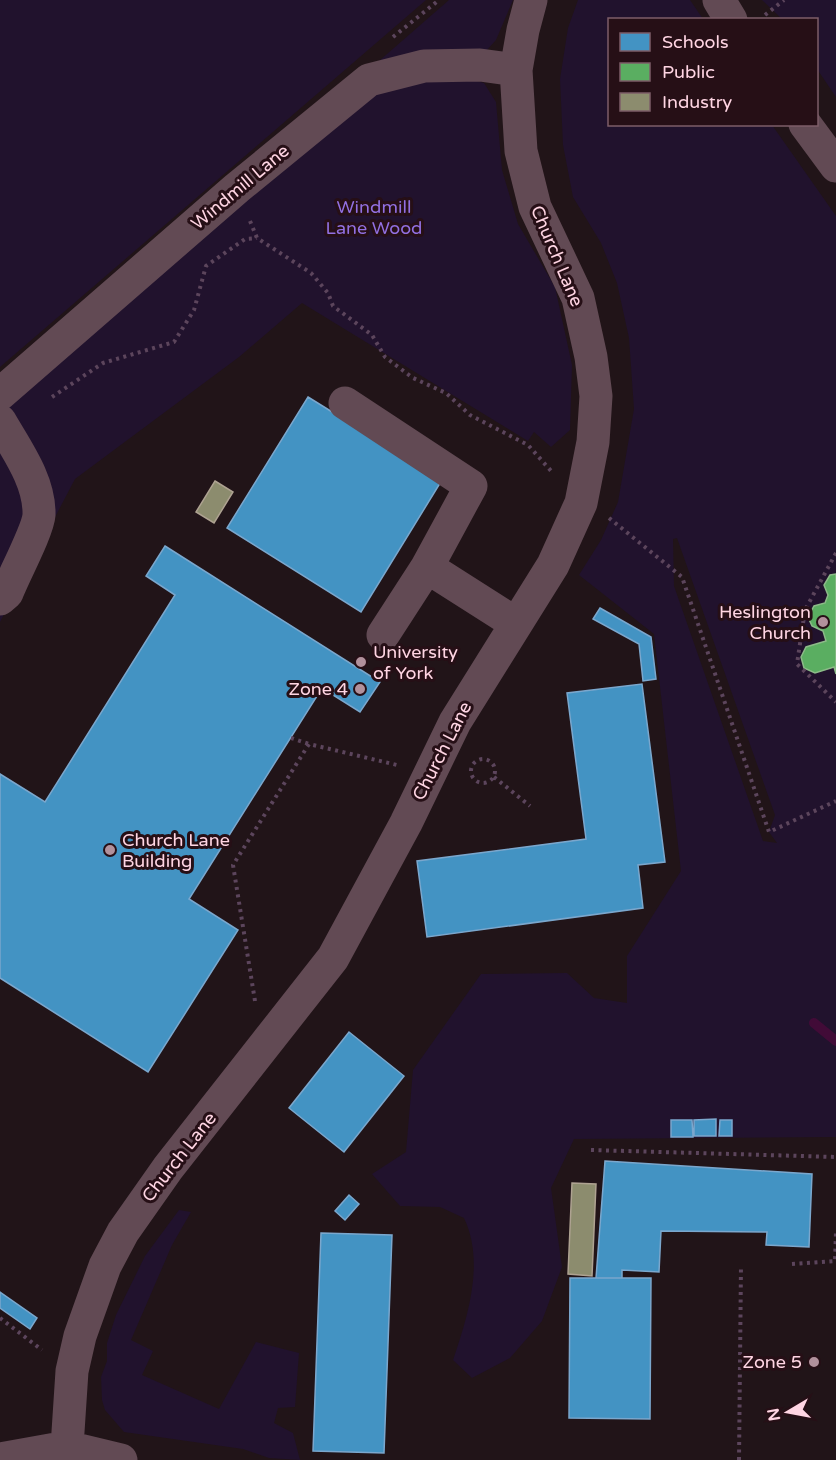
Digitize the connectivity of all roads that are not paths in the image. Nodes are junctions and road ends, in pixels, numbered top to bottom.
1 (531, 0) edge
2 (718, 0) edge
3 (730, 18) edge
4 (516, 70) junction
5 (806, 126) edge
6 (836, 166) edge
7 (0, 394) edge
8 (345, 403) dead end
9 (0, 421) edge
10 (426, 567) junction
11 (0, 599) edge
12 (515, 623) junction
13 (382, 634) dead end
14 (66, 1447) junction
15 (0, 1459) edge
16 (121, 1460) edge

1 - 4 street, Church Lane
2 - 3 street
4 - 7 street, Windmill Lane
4 - 12 street, Church Lane
5 - 6 street
8 - 10 street
9 - 11 street
10 - 12 street
10 - 13 street
12 - 14 street, Church Lane
14 - 15 street
14 - 16 street

